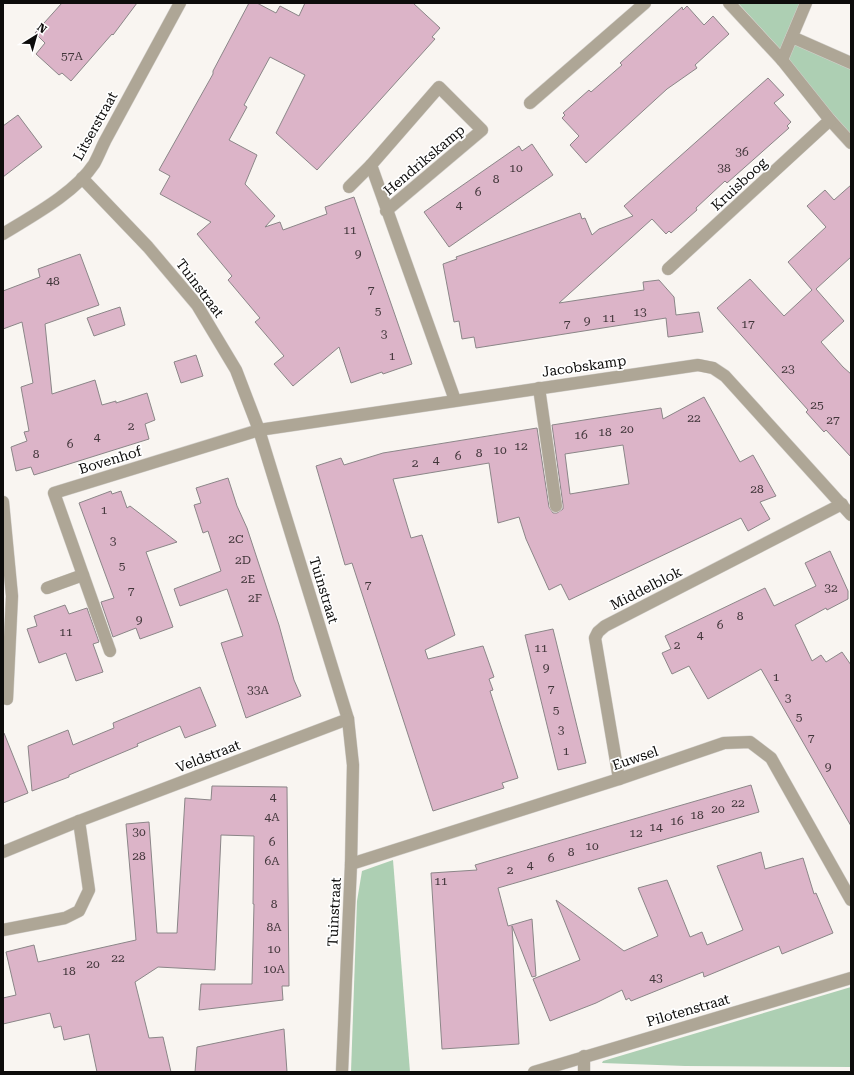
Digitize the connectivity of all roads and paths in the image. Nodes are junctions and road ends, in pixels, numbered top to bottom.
1 (180, 3) edge
2 (644, 3) edge
3 (729, 3) edge
4 (806, 3) edge
5 (792, 37) junction
6 (782, 60) junction
7 (851, 63) edge
8 (530, 104) dead end
9 (830, 120) junction
10 (851, 143) edge
11 (371, 165) junction
12 (82, 178) junction
13 (349, 187) dead end
14 (386, 211) junction
15 (3, 234) edge
16 (668, 269) dead end
17 (539, 388) junction
18 (455, 400) junction
19 (259, 430) junction
20 (3, 502) edge
21 (842, 504) junction
22 (556, 506) dead end
23 (851, 515) edge
24 (82, 575) junction
25 (47, 588) dead end
26 (110, 651) dead end
27 (7, 699) dead end
28 (348, 719) junction
29 (620, 779) junction
30 (79, 821) junction
31 (3, 852) edge
32 (351, 864) junction
33 (851, 900) edge
34 (3, 930) edge
35 (851, 978) edge
36 (584, 1056) junction
37 (342, 1072) edge
38 (534, 1072) edge
39 (584, 1072) edge

1 - 12 street, Litserstraat
2 - 8 street
3 - 6 street
4 - 5 street
5 - 6 street
5 - 7 street
6 - 9 street
9 - 10 street
9 - 16 street, Kruisboog
11 - 13 street
11 - 14 street, Hendrikskamp
11 - 14 street, Hendrikskamp
12 - 15 street, Litserstraat
12 - 19 street, Tuinstraat
14 - 18 street, Hendrikskamp
17 - 18 street, Jacobskamp
17 - 21 street, Jacobskamp
17 - 22 street
18 - 19 street, Jacobskamp
19 - 24 street, Bovenhof
19 - 28 street, Tuinstraat
20 - 27 street
21 - 23 street, Jacobskamp
21 - 29 street, Middelblok
24 - 25 street
24 - 26 street, Bovenhof
28 - 30 street, Veldstraat
28 - 32 street, Tuinstraat
29 - 32 street, Euwsel
29 - 33 street, Euwsel
30 - 31 street, Veldstraat
30 - 34 street
32 - 37 street, Tuinstraat
35 - 36 street, Pilotenstraat
36 - 38 street, Pilotenstraat
36 - 39 street

